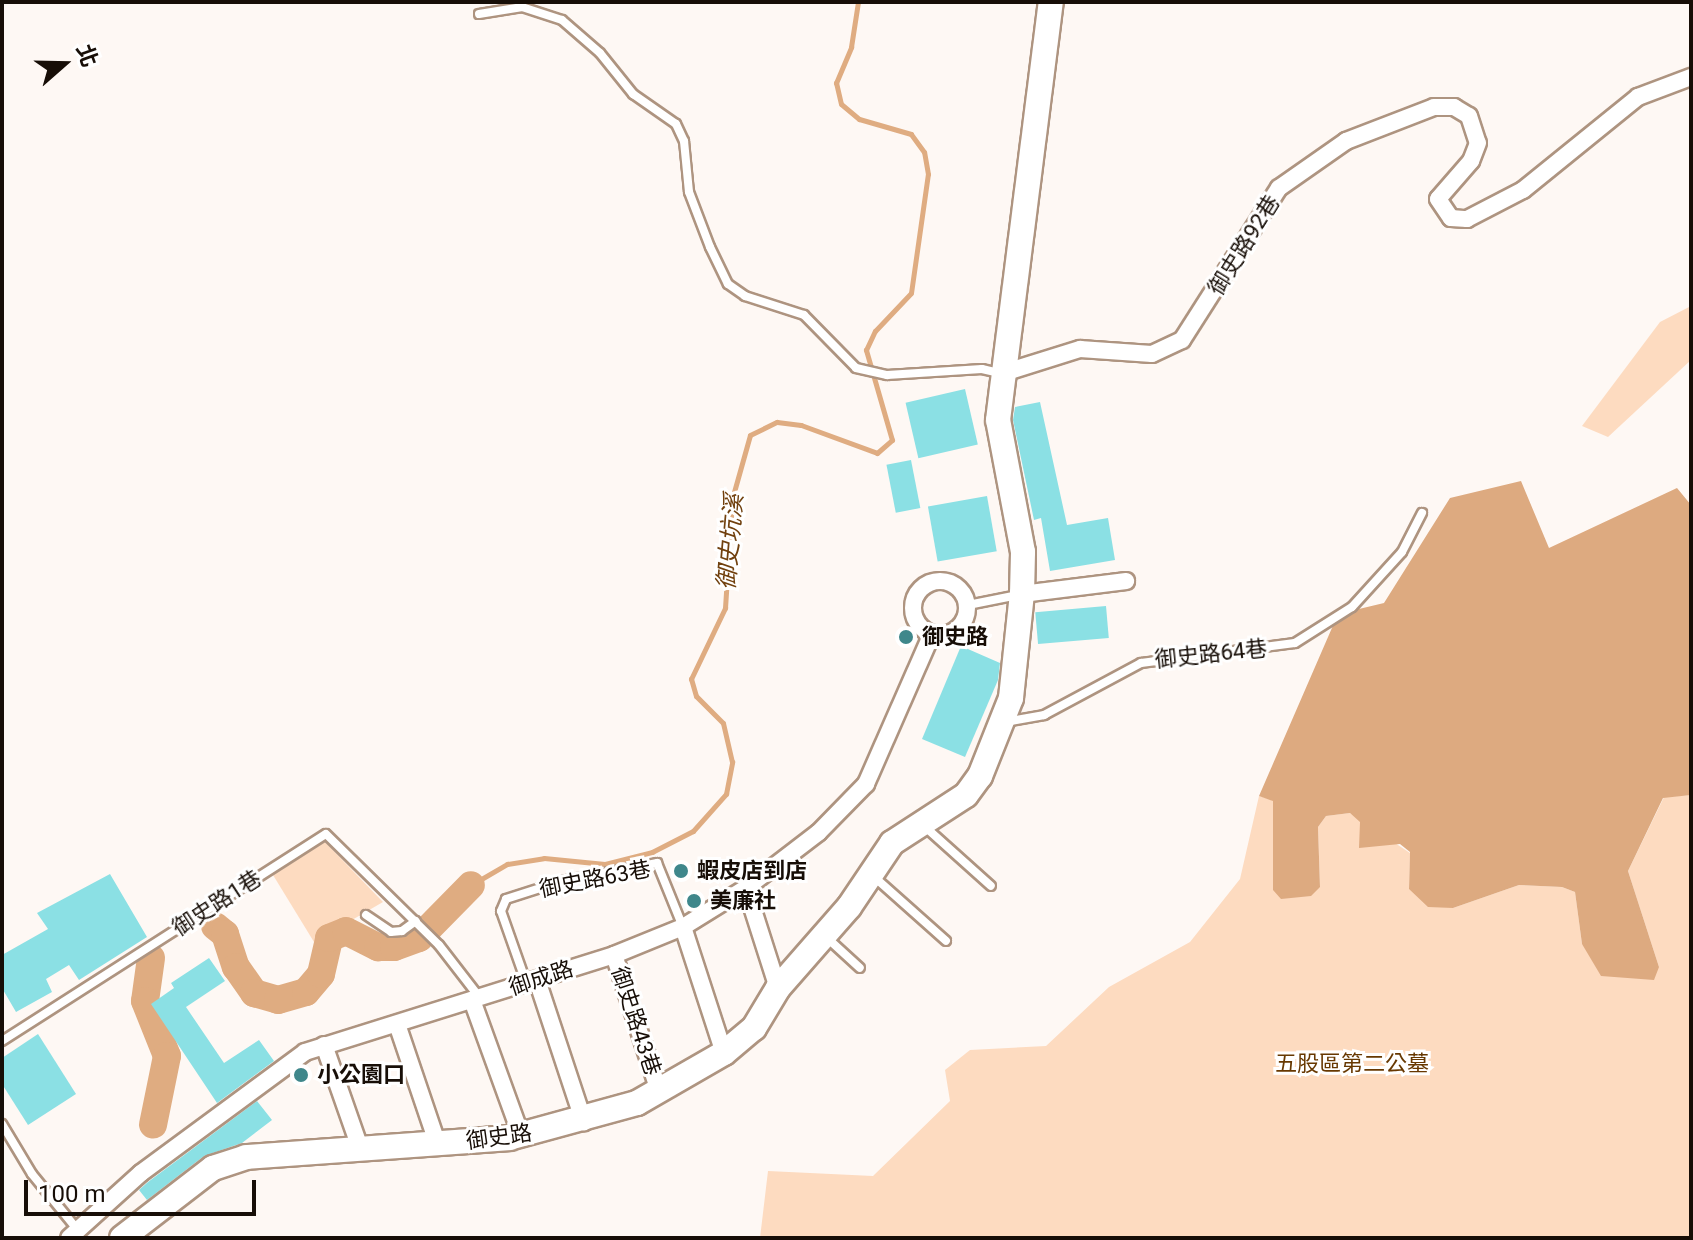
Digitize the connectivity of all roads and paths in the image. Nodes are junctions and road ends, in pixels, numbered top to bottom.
1 (1051, 2) edge
2 (479, 14) dead end
3 (1691, 77) edge
4 (1000, 374) junction
5 (1422, 513) dead end
6 (1126, 581) dead end
7 (1022, 594) junction
8 (968, 605) junction
9 (932, 634) junction
10 (1004, 722) junction
11 (922, 823) junction
12 (871, 874) junction
13 (991, 886) dead end
14 (746, 888) junction
15 (366, 915) dead end
16 (416, 921) junction
17 (683, 927) junction
18 (824, 935) junction
19 (946, 941) dead end
20 (614, 955) junction
21 (860, 968) dead end
22 (531, 981) junction
23 (778, 988) junction
24 (476, 999) junction
25 (397, 1024) junction
26 (2, 1041) edge
27 (324, 1045) junction
28 (724, 1053) junction
29 (658, 1088) junction
30 (584, 1122) junction
31 (2, 1124) edge
32 (521, 1135) junction
33 (438, 1145) junction
34 (360, 1148) junction
35 (73, 1234) edge
36 (122, 1238) edge

1 - 4 street, 御史路
2 - 4 lane
3 - 4 street, 御史路92巷
4 - 7 street, 御史路
5 - 10 lane, 御史路64巷
6 - 7 street
7 - 8 lane
7 - 10 street, 御史路
8 - 9 street
8 - 9 street
9 - 14 street, 御成路
10 - 11 street, 御史路
11 - 12 street, 御史路
11 - 13 lane
12 - 18 street, 御史路
12 - 19 lane
14 - 17 street, 御成路
14 - 23 street
15 - 16 lane
16 - 24 lane
16 - 26 lane, 御史路1巷
17 - 20 street, 御成路
17 - 22 lane, 御史路63巷
17 - 28 street
18 - 21 lane
18 - 23 street, 御史路
20 - 22 street, 御成路
20 - 29 street, 御史路43巷
22 - 24 street, 御成路
22 - 30 street
23 - 28 street, 御史路
24 - 25 street, 御成路
24 - 32 street
25 - 27 street, 御成路
25 - 33 street
27 - 34 street
27 - 35 street, 御成路
28 - 29 street, 御史路
29 - 30 street, 御史路
30 - 32 street, 御史路
31 - 35 lane
32 - 33 street, 御史路
33 - 34 street, 御史路
34 - 36 street, 御史路

